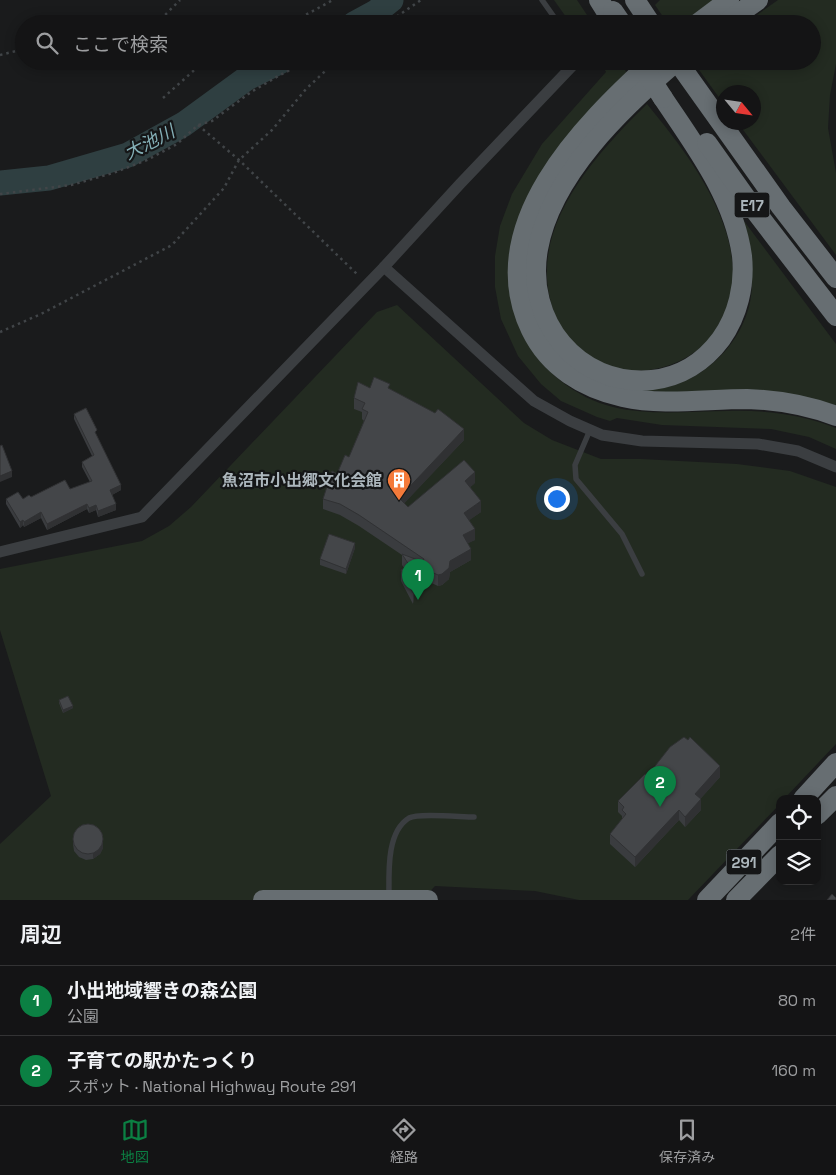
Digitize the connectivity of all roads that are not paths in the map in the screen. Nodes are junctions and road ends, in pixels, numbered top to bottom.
1 (542, 0) edge
2 (635, 0) edge
3 (642, 0) edge
4 (730, 0) edge
5 (758, 0) edge
6 (611, 14) edge
7 (552, 15) edge
8 (645, 15) edge
9 (709, 15) edge
10 (737, 15) edge
11 (568, 70) edge
12 (643, 70) edge
13 (646, 70) edge
14 (654, 70) edge
15 (682, 70) edge
16 (684, 70) edge
17 (667, 95) junction
18 (384, 267) junction
19 (836, 278) edge
20 (836, 316) edge
21 (836, 416) edge
22 (590, 430) junction
23 (836, 468) edge
24 (0, 552) edge
25 (642, 574) dead end
26 (836, 763) edge
27 (807, 795) edge
28 (836, 796) edge
29 (821, 811) edge
30 (474, 817) dead end
31 (776, 827) edge
32 (776, 858) edge
33 (263, 900) edge
34 (388, 900) edge
35 (428, 900) edge
36 (708, 900) edge
37 (736, 900) edge

1 - 7 lane
2 - 8 highway, bridge
3 - 6 street
4 - 9 highway
5 - 10 highway
11 - 18 street
12 - 21 highway
13 - 17 highway, bridge
14 - 17 highway, E17
15 - 17 highway
16 - 19 highway, E17
17 - 20 highway, E17
18 - 22 street
18 - 24 street
22 - 23 street
22 - 25 lane
26 - 27 highway
28 - 29 highway
30 - 34 lane
31 - 36 highway, 291
32 - 37 highway, 291
33 - 34 highway
34 - 35 highway

